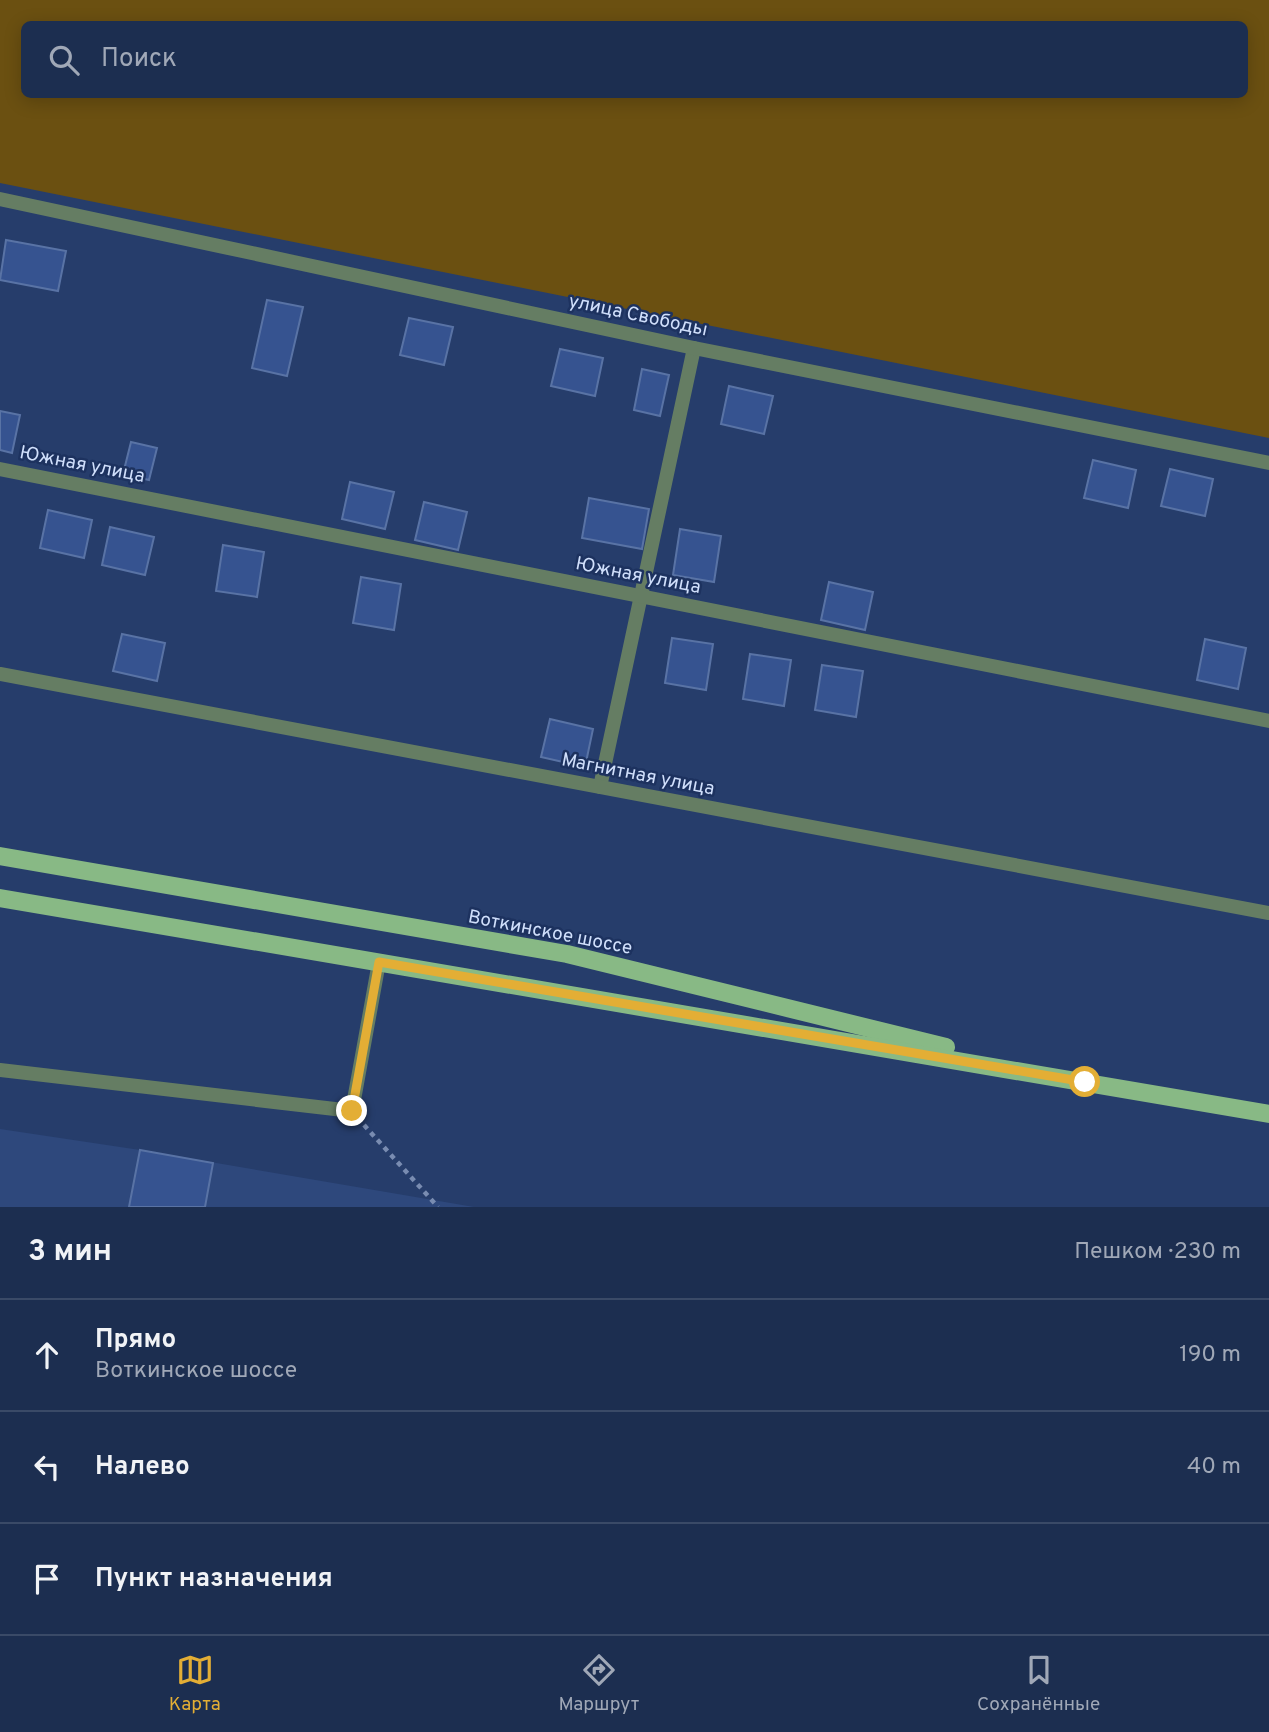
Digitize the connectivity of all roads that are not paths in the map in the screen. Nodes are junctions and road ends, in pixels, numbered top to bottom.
1 (0, 199) edge
2 (694, 348) junction
3 (1269, 463) edge
4 (0, 468) edge
5 (641, 596) junction
6 (0, 674) edge
7 (1269, 721) edge
8 (600, 787) junction
9 (0, 856) edge
10 (0, 898) edge
11 (1269, 912) edge
12 (379, 962) junction
13 (0, 1070) edge
14 (1085, 1082) junction
15 (1269, 1114) edge

1 - 2 street, улица Свободы
2 - 3 street, улица Свободы
2 - 5 street
4 - 5 street, Южная улица
5 - 7 street, Южная улица
5 - 8 street
6 - 8 street, Магнитная улица
8 - 11 street, Магнитная улица
9 - 14 main road, Воткинское шоссе
10 - 12 main road, Воткинское шоссе
12 - 13 street
12 - 14 main road, Воткинское шоссе
14 - 15 main road, Воткинское шоссе

